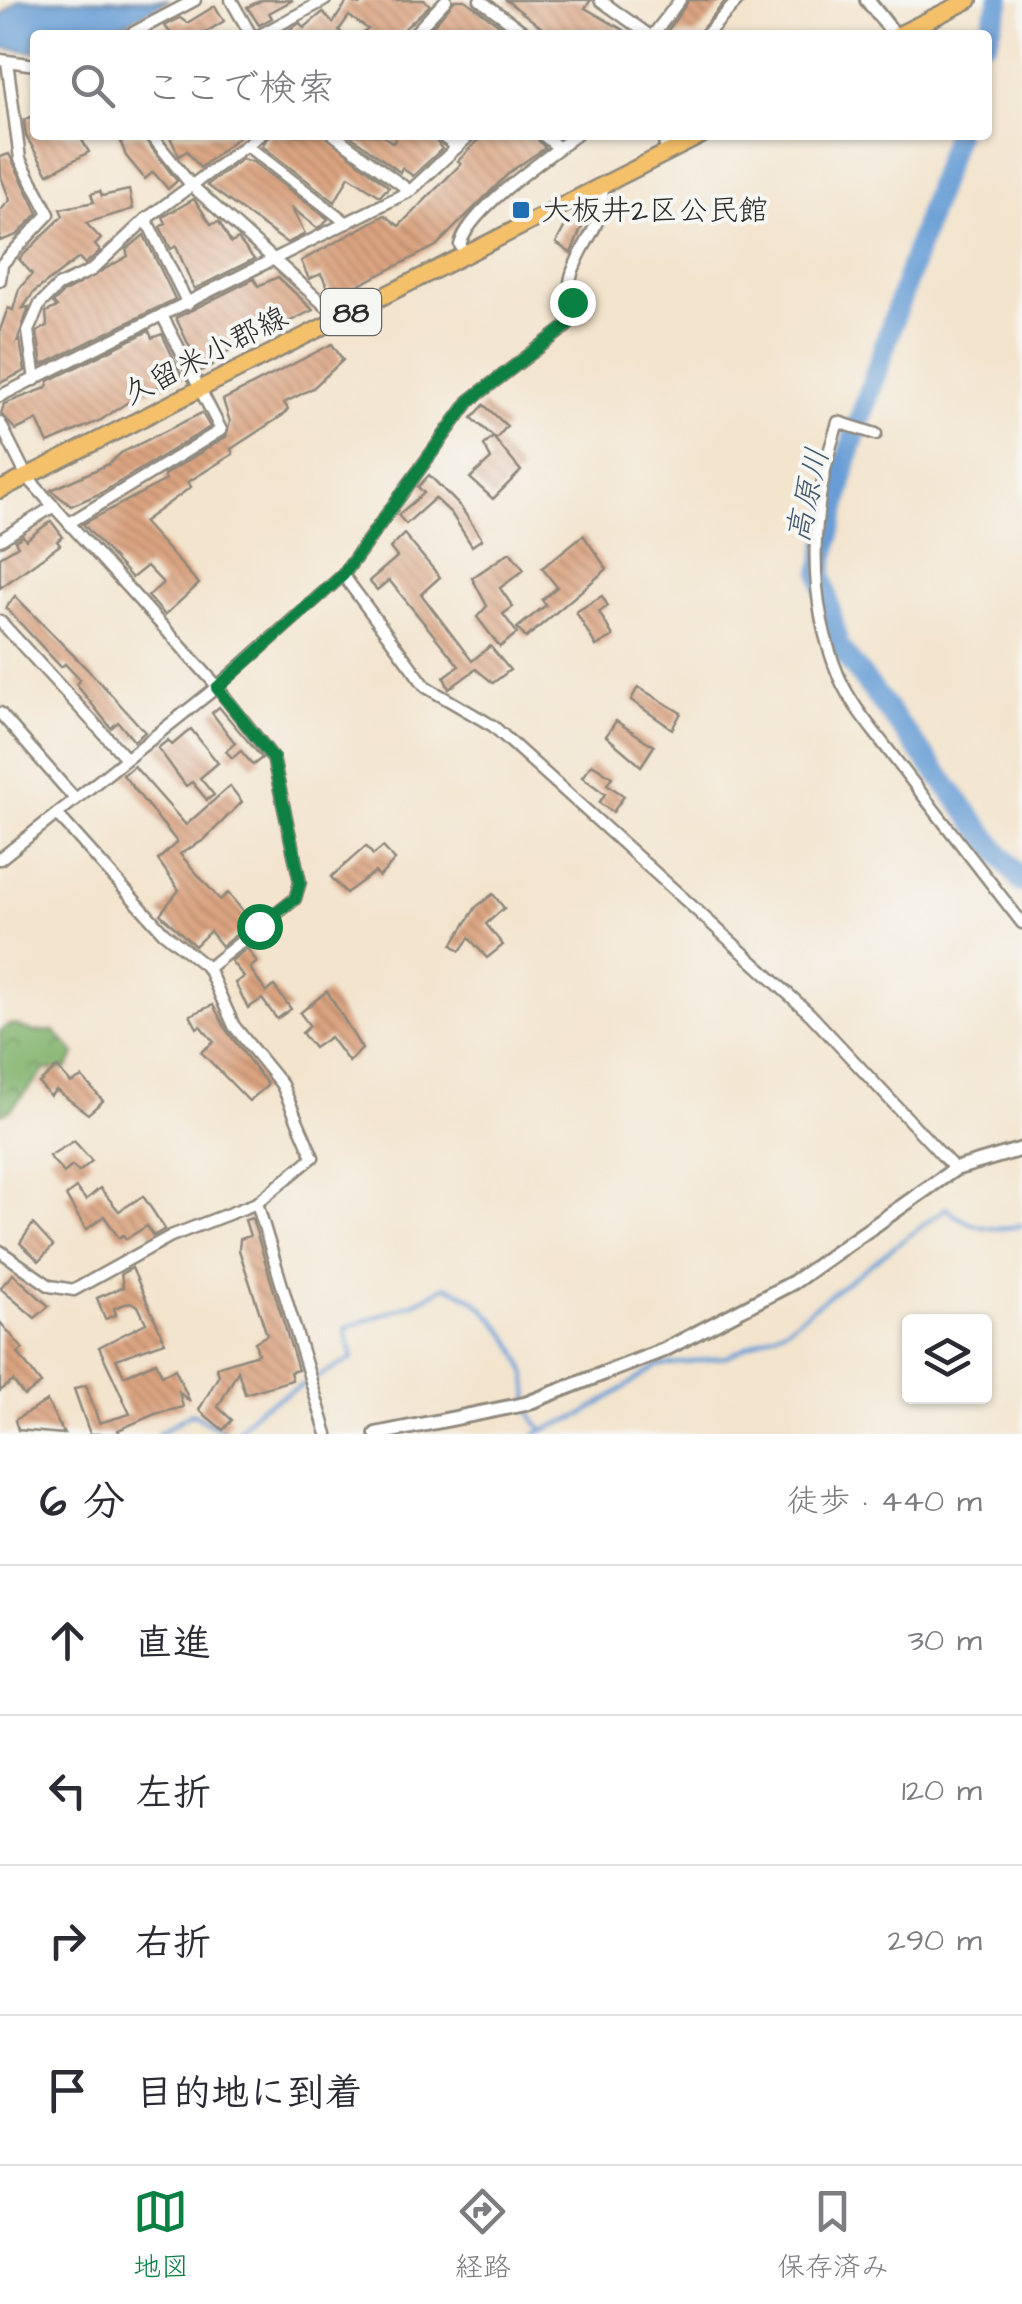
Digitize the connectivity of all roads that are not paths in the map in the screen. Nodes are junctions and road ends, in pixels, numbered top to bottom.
1 (194, 0) edge
2 (231, 0) edge
3 (325, 0) edge
4 (446, 0) edge
5 (480, 0) edge
6 (600, 0) edge
7 (680, 0) edge
8 (738, 0) edge
9 (867, 0) edge
10 (970, 0) edge
11 (143, 30) edge
12 (248, 30) edge
13 (269, 30) edge
14 (417, 30) edge
15 (521, 30) edge
16 (644, 30) edge
17 (655, 30) edge
18 (711, 30) edge
19 (893, 30) edge
20 (907, 30) edge
21 (3, 60) edge
22 (30, 64) edge
23 (155, 140) edge
24 (253, 140) edge
25 (341, 140) edge
26 (447, 140) edge
27 (465, 140) edge
28 (550, 140) edge
29 (570, 140) edge
30 (663, 140) edge
31 (692, 140) edge
32 (246, 145) junction
33 (457, 147) junction
34 (560, 148) junction
35 (666, 153) junction
36 (191, 185) junction
37 (602, 186) junction
38 (410, 191) junction
39 (146, 219) junction
40 (348, 223) junction
41 (466, 254) junction
42 (276, 260) junction
43 (0, 280) edge
44 (188, 304) junction
45 (163, 317) junction
46 (339, 318) junction
47 (35, 380) junction
48 (199, 389) junction
49 (0, 396) edge
50 (0, 423) edge
51 (873, 433) dead end
52 (27, 476) junction
53 (0, 490) edge
54 (54, 506) junction
55 (69, 523) junction
56 (0, 540) edge
57 (343, 575) junction
58 (0, 620) edge
59 (217, 687) junction
60 (0, 713) edge
61 (126, 758) junction
62 (75, 799) junction
63 (57, 814) junction
64 (0, 859) edge
65 (1022, 923) edge
66 (208, 968) junction
67 (1022, 1148) edge
68 (954, 1169) junction
69 (257, 1202) junction
70 (0, 1251) edge
71 (328, 1434) edge
72 (376, 1434) edge

1 - 11 street
2 - 12 street
3 - 13 street
4 - 14 street
5 - 15 street
6 - 16 street
7 - 17 street
8 - 18 street
9 - 19 street
10 - 20 main road
21 - 22 street
21 - 43 street
23 - 36 street
24 - 32 street
25 - 38 street
26 - 33 street
27 - 33 street
28 - 34 street
29 - 34 street
30 - 35 street
31 - 35 main road, 久留米小郡線 / 88
32 - 36 street
32 - 40 street
33 - 38 street
34 - 41 street
35 - 37 main road, 久留米小郡線 / 88
36 - 39 street
36 - 42 street
37 - 41 main road, 久留米小郡線 / 88
37 - 57 street
38 - 40 street
39 - 44 street
39 - 47 street
40 - 42 street
41 - 46 main road, 久留米小郡線 / 88
42 - 44 street
42 - 46 street
44 - 45 street
45 - 47 street
45 - 48 street
46 - 48 main road, 久留米小郡線 / 88
47 - 49 street
48 - 52 main road, 久留米小郡線 / 88
48 - 55 street
50 - 52 street
51 - 65 street
52 - 53 main road, 久留米小郡線 / 88
52 - 54 street
54 - 55 street
54 - 56 street
55 - 59 street
57 - 59 street
57 - 68 street
58 - 61 street
59 - 61 street
59 - 66 street
60 - 62 street
61 - 62 street
62 - 63 street
63 - 64 street
63 - 66 street
66 - 69 street
67 - 68 street
68 - 72 street
69 - 70 street
69 - 71 street

